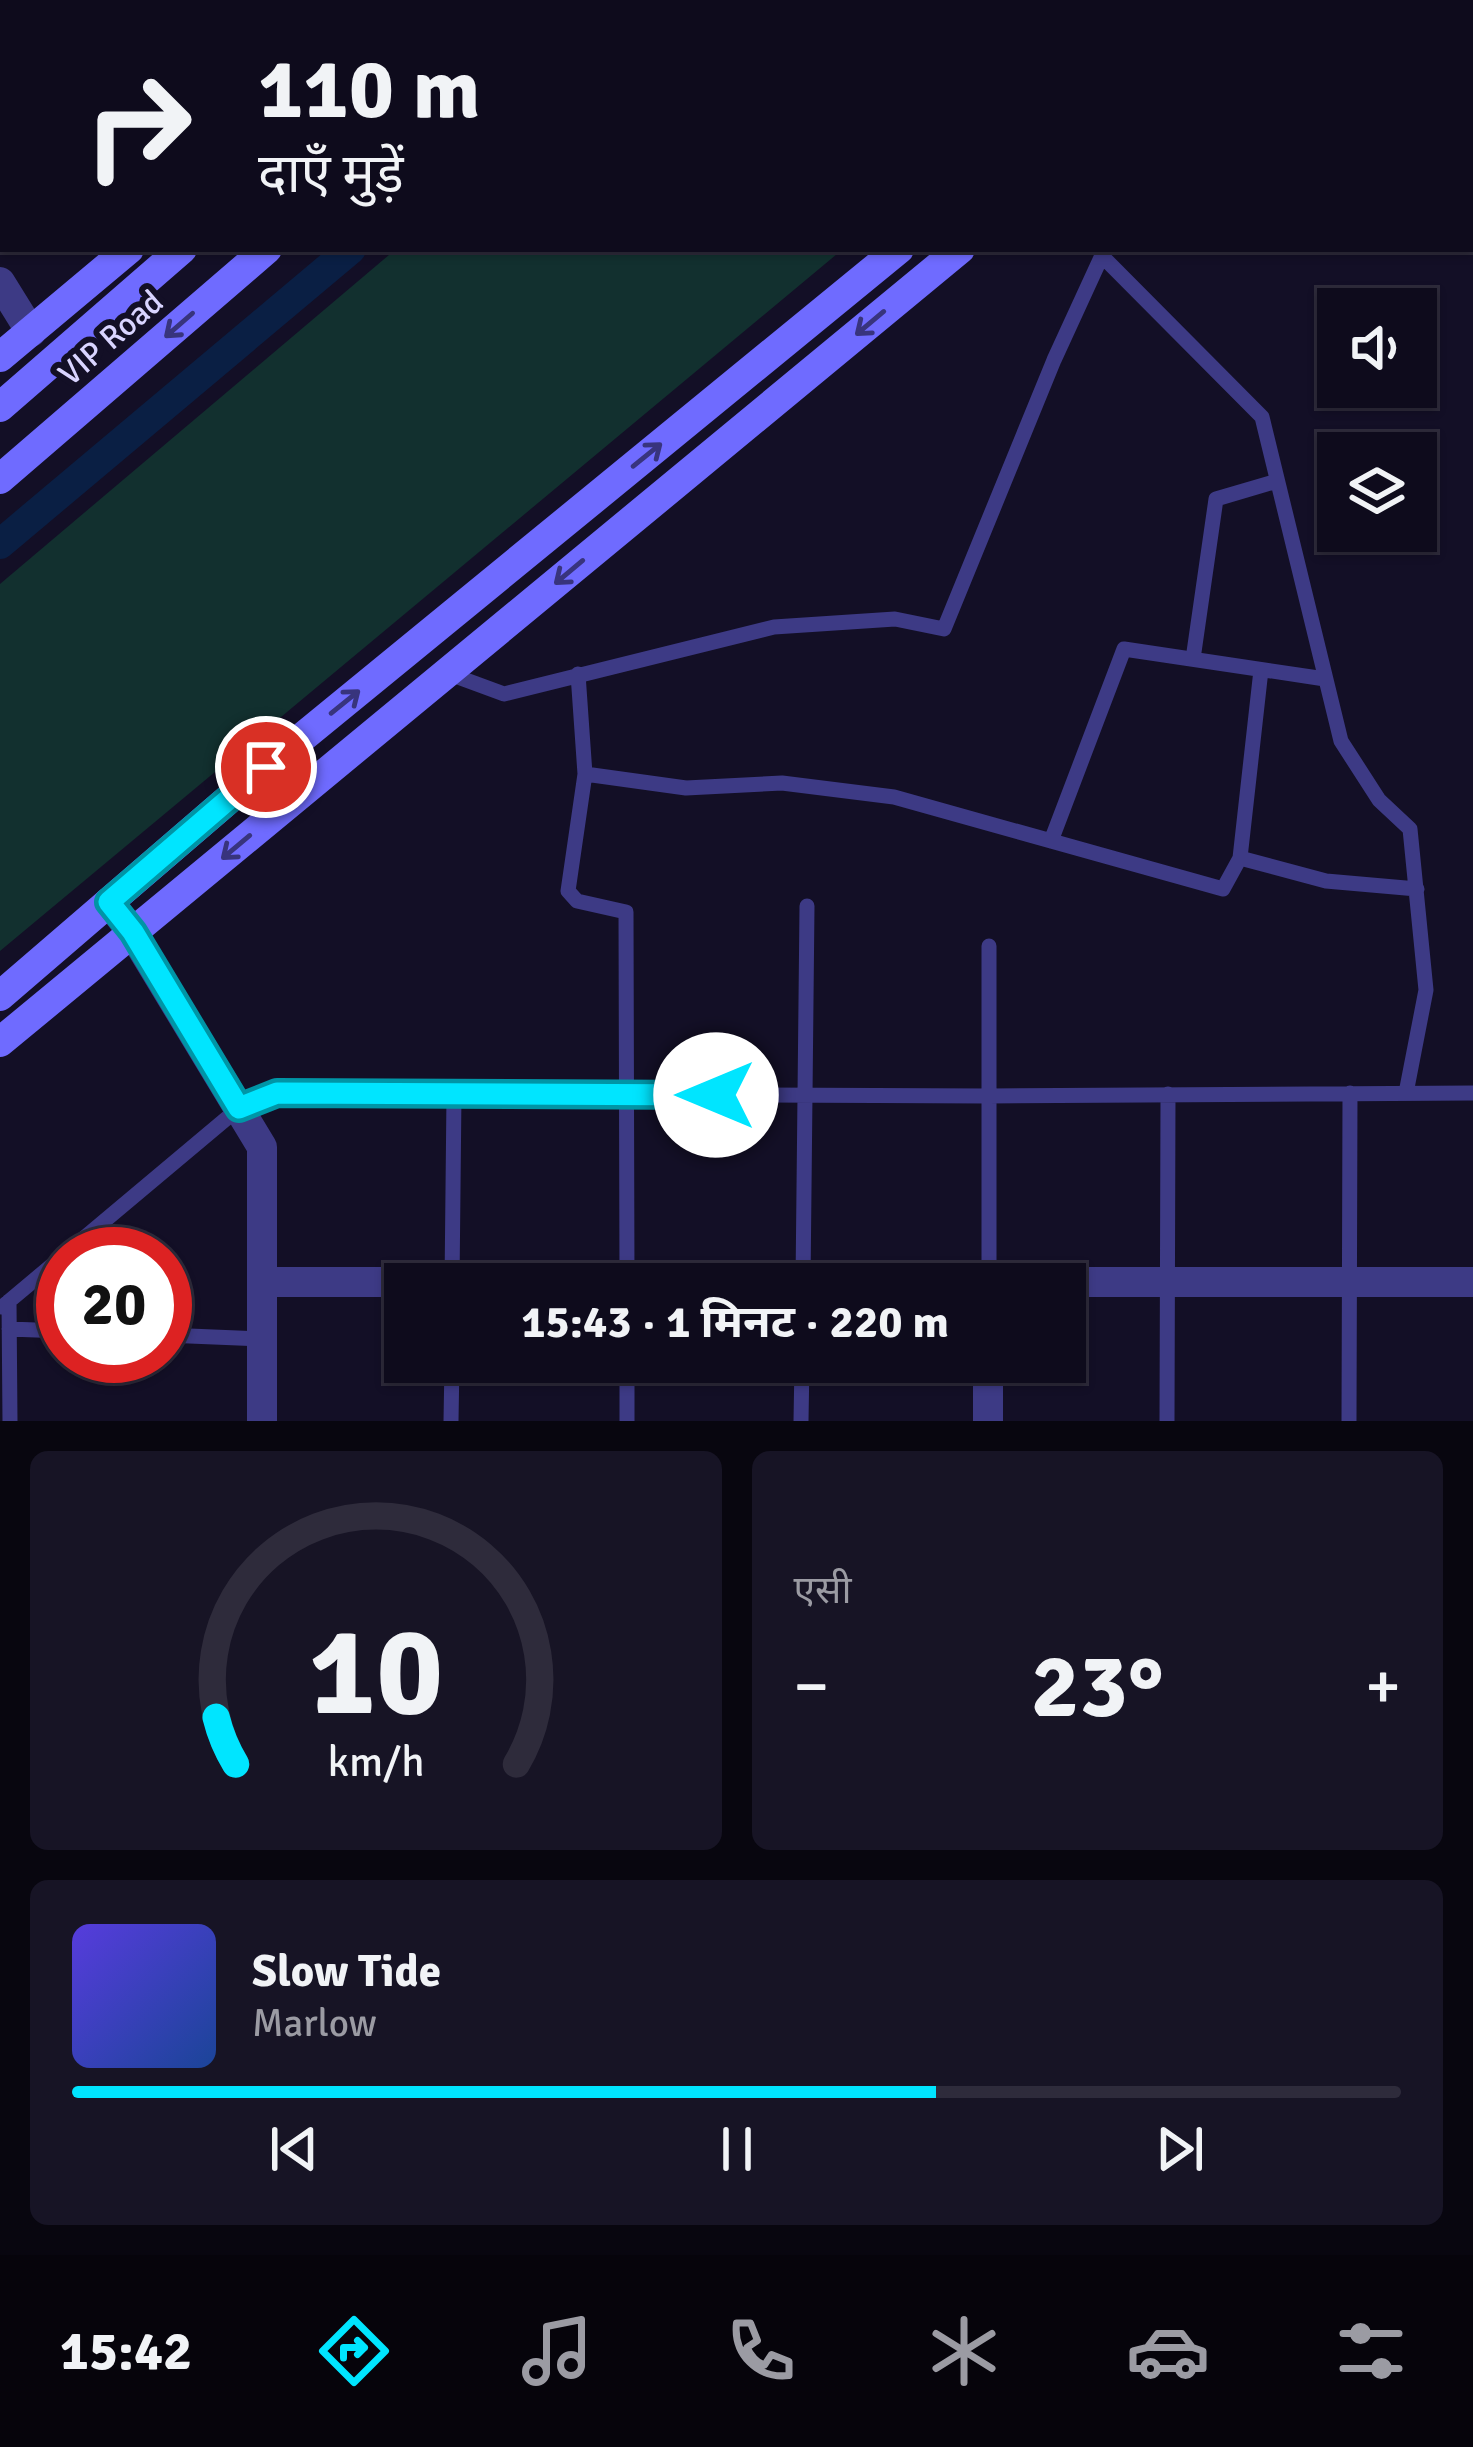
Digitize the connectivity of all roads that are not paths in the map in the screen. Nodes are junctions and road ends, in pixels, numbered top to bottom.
1 (125, 252) edge
2 (179, 252) edge
3 (264, 252) edge
4 (895, 252) edge
5 (956, 252) edge
6 (1103, 252) edge
7 (0, 282) edge
8 (31, 332) junction
9 (0, 357) edge
10 (0, 407) edge
11 (0, 479) edge
12 (1277, 481) junction
13 (1193, 659) junction
14 (1261, 670) junction
15 (447, 673) junction
16 (578, 674) junction
17 (1325, 679) junction
18 (585, 774) junction
19 (1051, 841) junction
20 (1240, 858) junction
21 (1417, 889) junction
22 (109, 902) junction
23 (807, 906) dead end
24 (133, 932) junction
25 (988, 946) dead end
26 (0, 996) edge
27 (0, 1042) edge
28 (1406, 1093) junction
29 (1473, 1093) edge
30 (454, 1094) junction
31 (1168, 1094) junction
32 (1350, 1094) junction
33 (626, 1095) junction
34 (805, 1095) junction
35 (988, 1096) junction
36 (239, 1108) junction
37 (97, 1227) edge
38 (452, 1263) edge
39 (627, 1263) edge
40 (803, 1263) edge
41 (989, 1263) edge
42 (36, 1278) edge
43 (262, 1282) junction
44 (1086, 1282) edge
45 (1168, 1282) junction
46 (1349, 1282) junction
47 (1473, 1282) edge
48 (384, 1283) edge
49 (4, 1305) edge
50 (9, 1329) junction
51 (36, 1330) edge
52 (192, 1336) edge
53 (261, 1339) junction
54 (452, 1383) edge
55 (627, 1383) edge
56 (802, 1383) edge
57 (988, 1383) edge
58 (10, 1421) edge
59 (262, 1421) edge
60 (451, 1421) edge
61 (627, 1421) edge
62 (801, 1421) edge
63 (988, 1421) edge
64 (1167, 1421) edge
65 (1349, 1421) edge

1 - 8 street, VIP Road
2 - 10 street, VIP Road
3 -> 11 street, VIP Road
22 -> 4 street
5 -> 15 street
6 - 12 lane
6 - 16 lane
7 - 8 street
8 - 9 street, VIP Road
12 - 13 lane
12 - 17 lane
13 - 14 lane
13 - 19 lane
14 - 17 lane
14 - 20 lane
15 - 16 lane
15 -> 24 street
16 - 18 lane
17 - 21 lane
18 - 19 lane
18 - 33 lane
19 - 20 lane
20 - 21 lane
21 - 28 lane
22 - 24 street
22 - 26 street
23 - 34 lane
24 - 27 street
24 - 36 street
25 - 35 lane
28 - 29 lane
28 - 32 lane
30 - 33 lane
30 - 36 lane
30 - 38 lane
31 - 32 lane
31 - 35 lane
31 - 45 lane
32 - 46 lane
33 - 34 lane
33 - 39 lane
34 - 35 lane
34 - 40 lane
35 - 41 lane
36 - 37 lane
36 - 43 street
42 - 49 lane
43 - 48 street
43 - 53 street
44 - 45 street
45 - 46 street
45 - 64 lane
46 - 47 street
46 - 65 lane
49 - 50 lane
50 - 51 lane
50 - 58 lane
52 - 53 lane
53 - 59 street
54 - 60 lane
55 - 61 lane
56 - 62 lane
57 - 63 street

